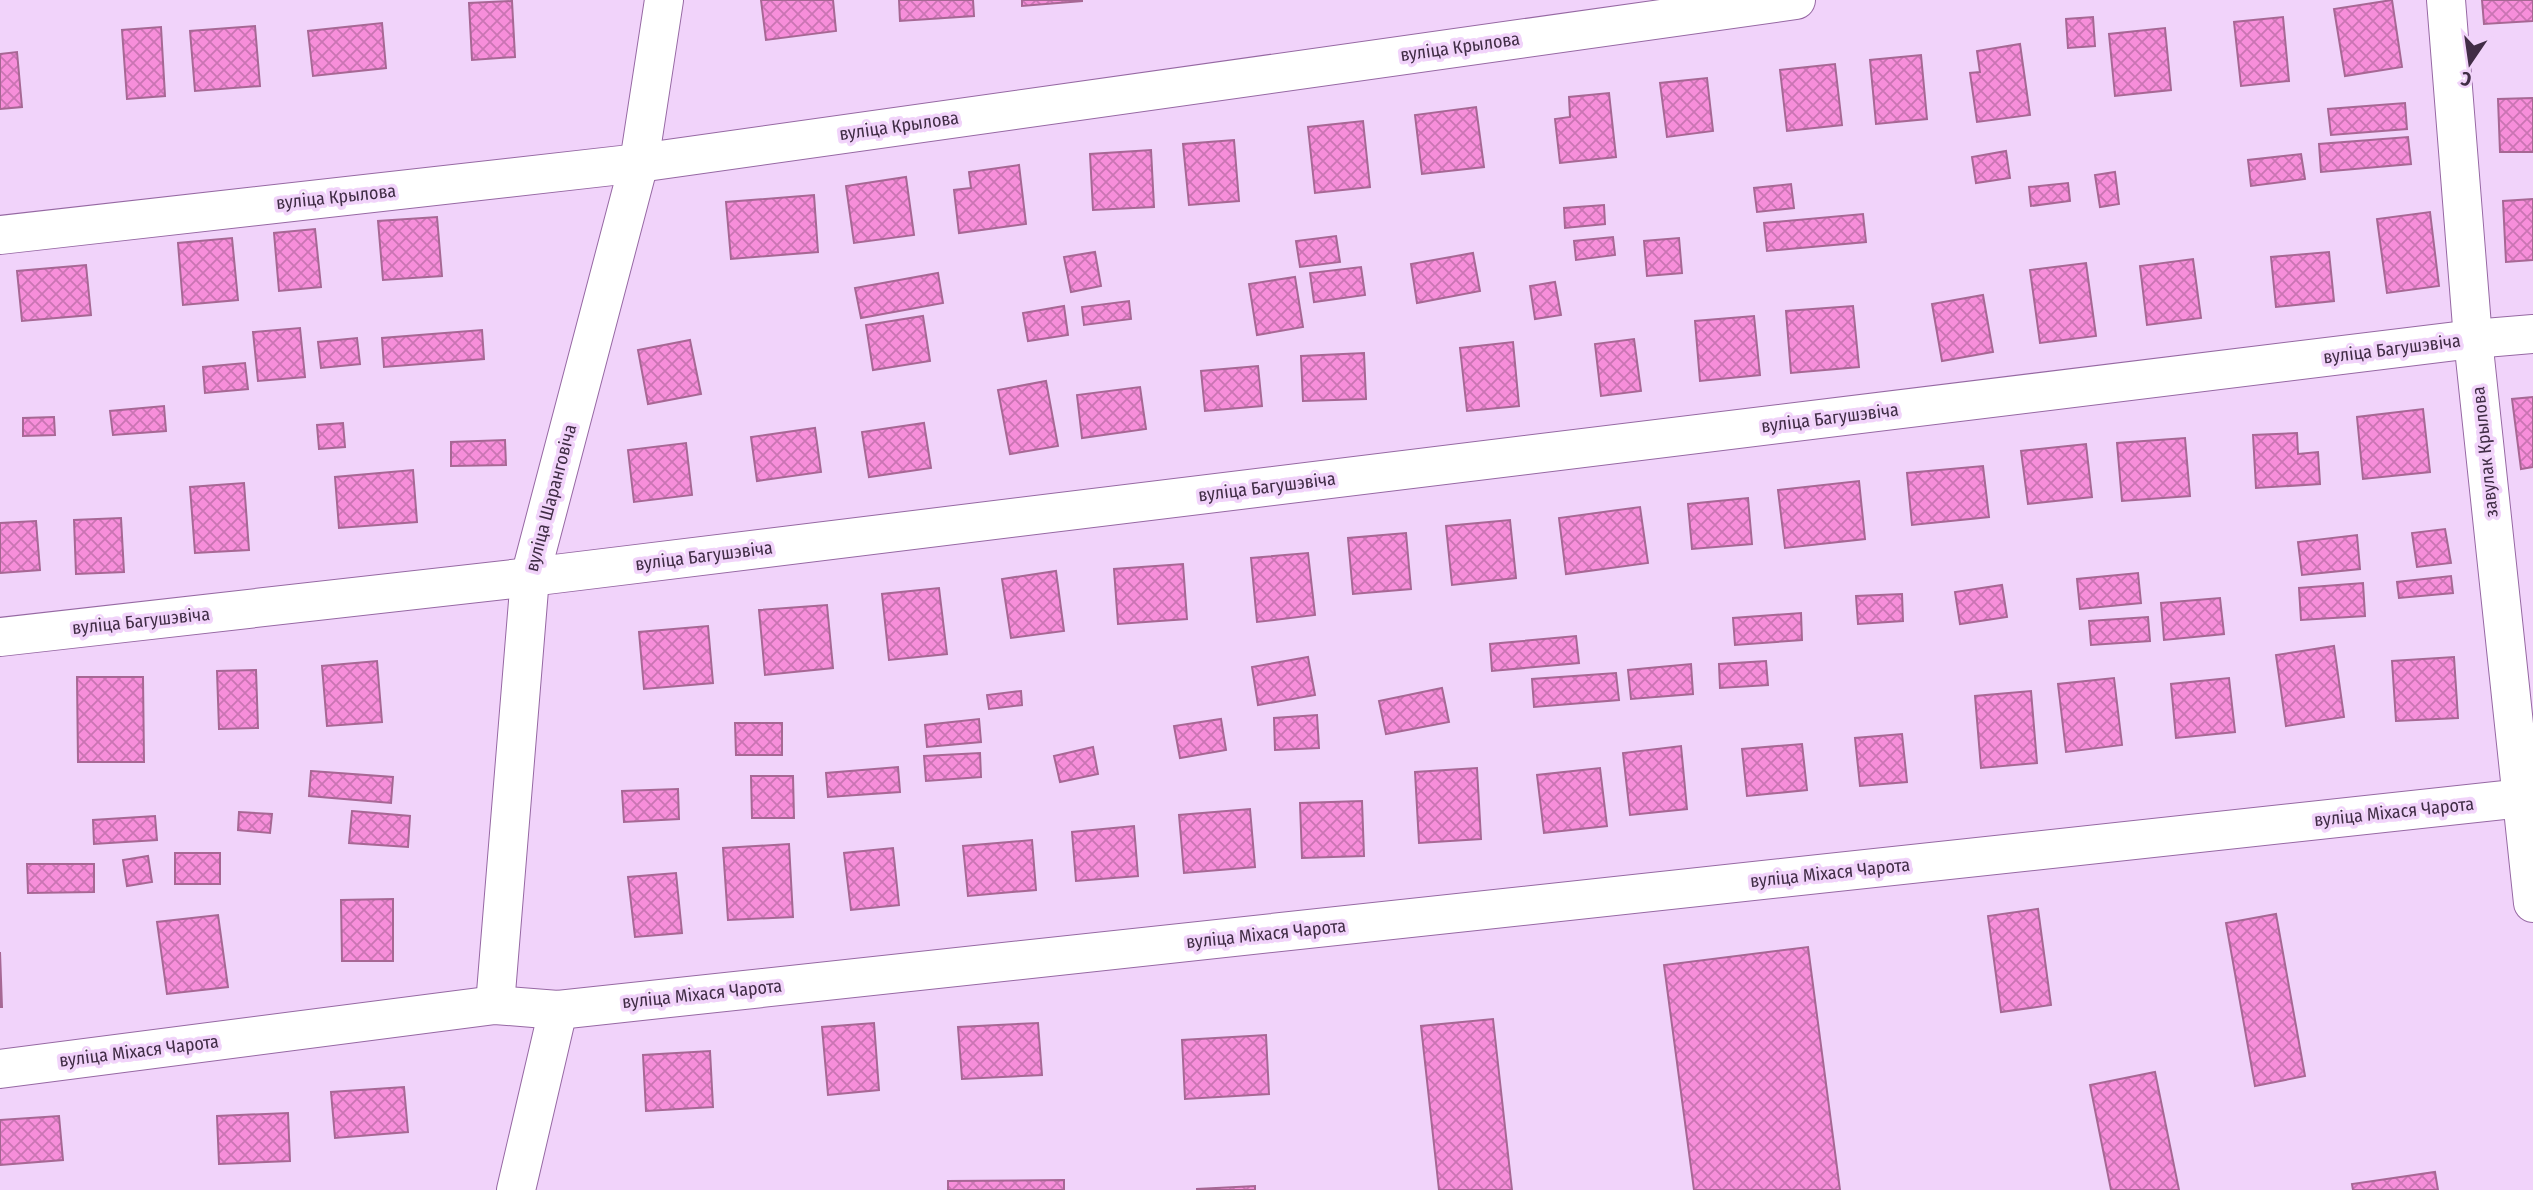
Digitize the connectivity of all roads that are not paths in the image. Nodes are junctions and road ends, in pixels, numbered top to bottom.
1 (664, 0) edge
2 (1796, 0) edge
3 (2446, 0) edge
4 (639, 163) junction
5 (0, 235) edge
6 (2533, 334) edge
7 (2473, 340) junction
8 (530, 577) junction
9 (0, 637) edge
10 (2528, 797) edge
11 (2533, 903) edge
12 (495, 1005) junction
13 (558, 1010) junction
14 (0, 1069) edge
15 (516, 1190) edge

1 - 4 street, вуліца Шаранговіча
2 - 4 street, вуліца Крылова
3 - 7 street, завулак Крылова
4 - 5 street, вуліца Крылова
4 - 8 street, вуліца Шаранговіча
6 - 7 street, вуліца Багушэвіча
7 - 8 street, вуліца Багушэвіча
7 - 10 street, завулак Крылова
8 - 9 street, вуліца Багушэвіча
8 - 12 street, вуліца Шаранговіча
10 - 11 street, завулак Крылова
10 - 13 street, вуліца Міхася Чарота
12 - 13 street, вуліца Міхася Чарота
12 - 14 street, вуліца Міхася Чарота
13 - 15 street

